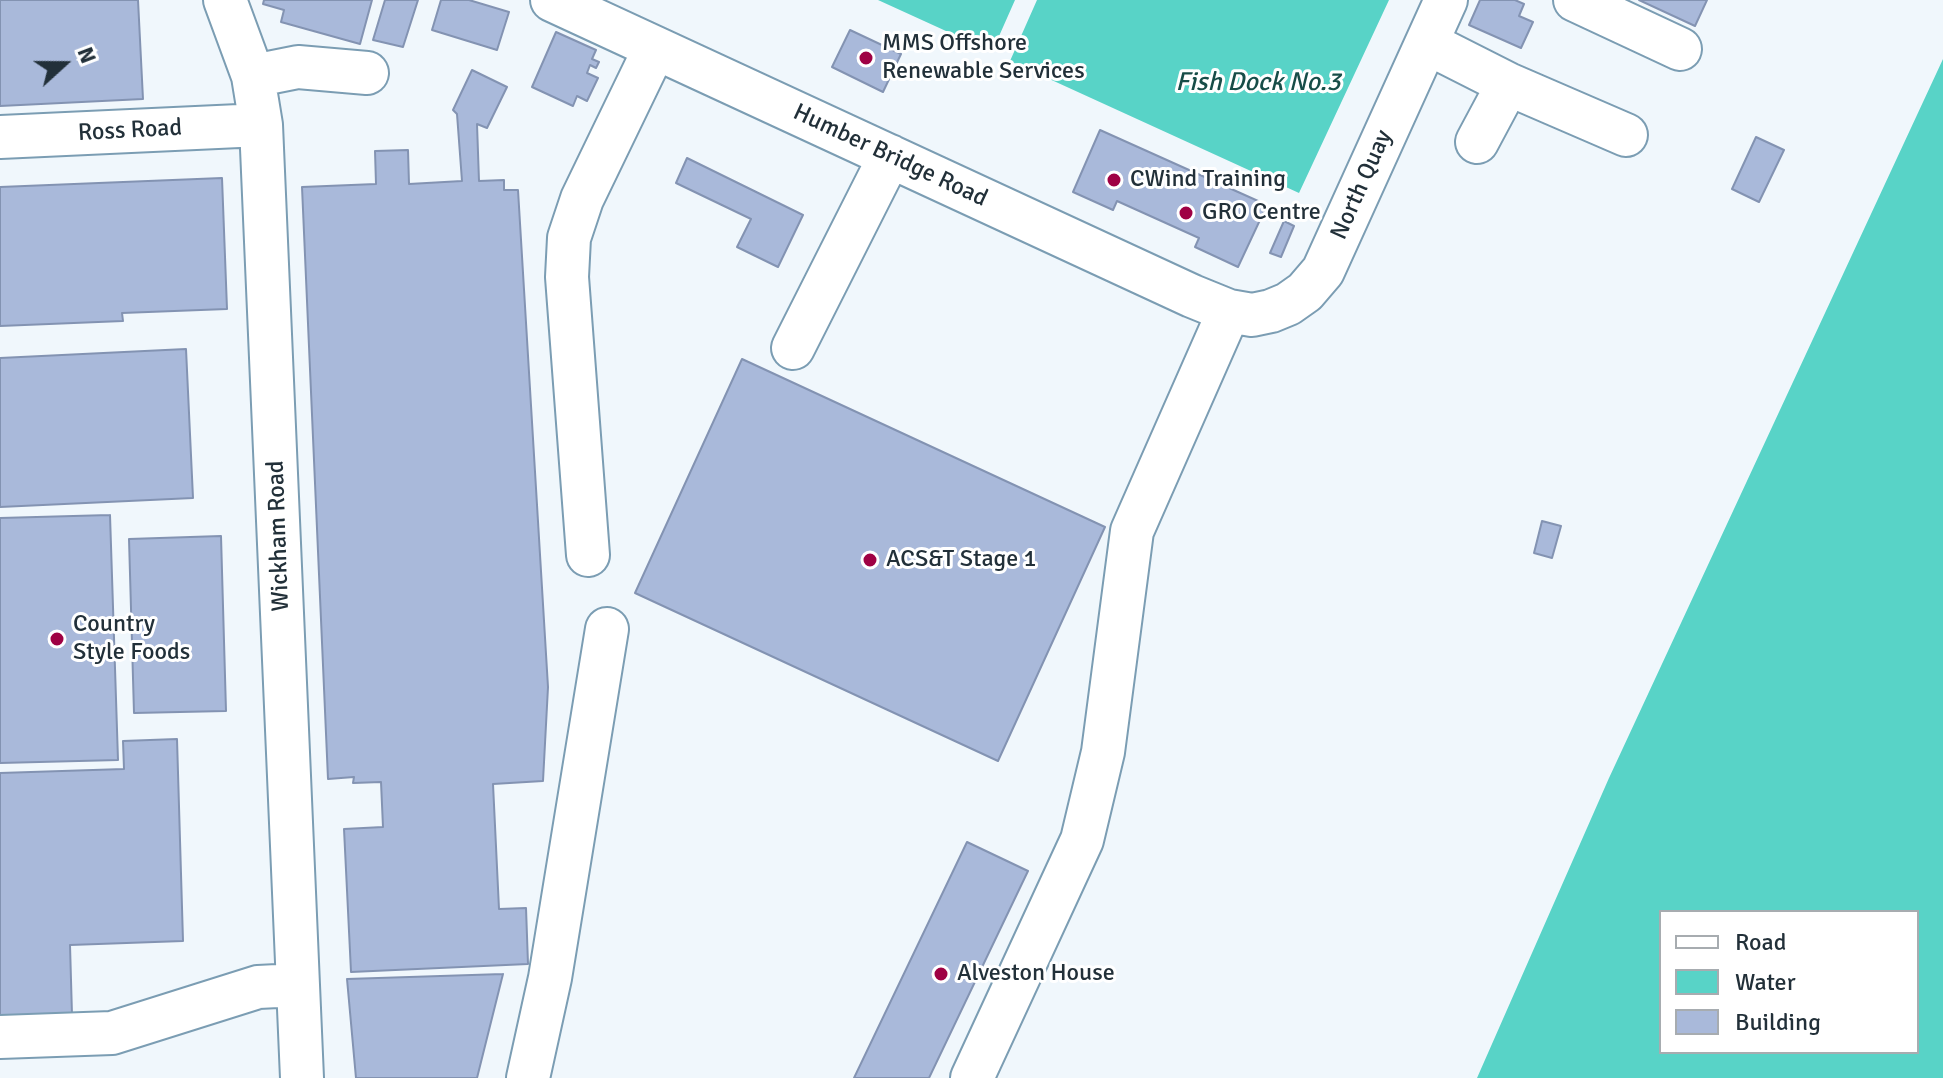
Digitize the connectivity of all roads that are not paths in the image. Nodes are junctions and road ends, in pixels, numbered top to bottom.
1 (225, 0) edge
2 (552, 0) edge
3 (1446, 0) edge
4 (1575, 0) edge
5 (1427, 43) junction
6 (655, 48) junction
7 (1680, 49) dead end
8 (367, 73) dead end
9 (253, 76) junction
10 (1508, 84) junction
11 (261, 125) junction
12 (1626, 135) dead end
13 (0, 137) edge
14 (1477, 142) dead end
15 (890, 156) junction
16 (1229, 311) junction
17 (793, 348) dead end
18 (588, 555) dead end
19 (607, 629) dead end
20 (298, 985) junction
21 (0, 1037) edge
22 (302, 1078) edge
23 (528, 1078) edge
24 (972, 1078) edge

1 - 9 street, Wickham Road
2 - 6 street, Humber Bridge Road
3 - 5 street, North Quay
4 - 7 street
5 - 10 street
5 - 16 street, North Quay
6 - 15 street, Humber Bridge Road
6 - 18 street
8 - 9 street
9 - 11 street, Wickham Road
10 - 12 street
10 - 14 street
11 - 13 street, Ross Road
11 - 20 street, Wickham Road
15 - 16 street, Humber Bridge Road
15 - 17 street
16 - 24 street
19 - 23 street
20 - 21 street
20 - 22 street, Wickham Road

